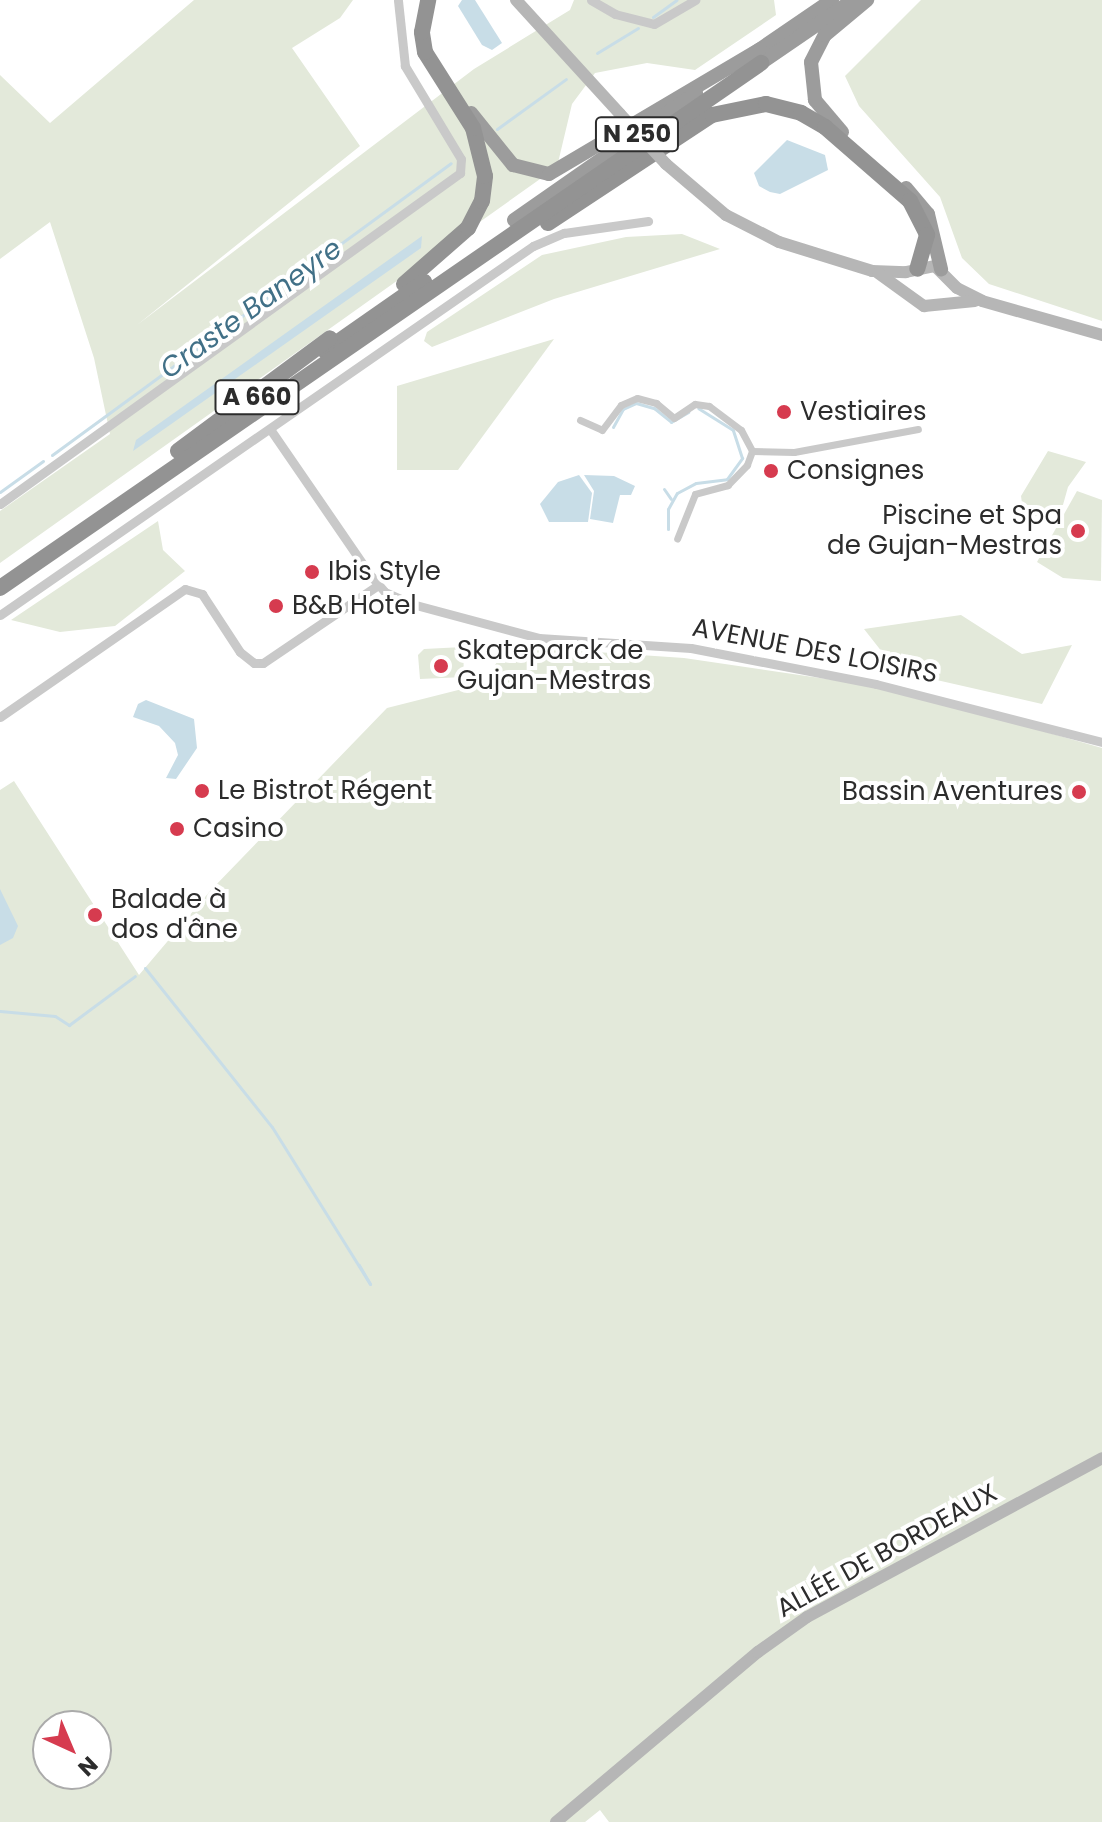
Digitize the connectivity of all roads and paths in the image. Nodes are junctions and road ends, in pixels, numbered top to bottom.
1 (398, 0) edge
2 (428, 0) edge
3 (436, 0) edge
4 (516, 0) edge
5 (591, 0) edge
6 (695, 0) edge
7 (832, 0) edge
8 (853, 0) edge
9 (867, 0) edge
10 (761, 56) junction
11 (514, 220) joint
12 (648, 221) dead end
13 (917, 269) junction
14 (872, 271) junction
15 (945, 274) junction
16 (909, 293) junction
17 (942, 301) junction
18 (982, 301) junction
19 (1102, 335) edge
20 (363, 338) junction
21 (580, 420) dead end
22 (270, 429) junction
23 (918, 429) dead end
24 (178, 451) junction
25 (752, 451) junction
26 (0, 504) edge
27 (677, 539) dead end
28 (0, 575) edge
29 (378, 585) junction
30 (0, 588) edge
31 (0, 615) edge
32 (0, 717) edge
33 (1102, 742) edge
34 (1102, 1458) edge
35 (556, 1822) edge

1 - 26 street
2 - 24 highway
3 - 10 highway
4 - 14 main road, bridge
5 - 6 street
7 - 10 highway, N 250
8 - 10 highway, N 250
9 - 15 highway
10 - 11 highway, N 250
10 - 20 highway, A 660
11 - 24 highway, A 660
12 - 22 street
13 - 14 main road
13 - 15 main road
13 - 16 main road
13 - 20 highway
14 - 16 main road
15 - 17 main road
15 - 18 main road
16 - 17 main road
17 - 18 main road
18 - 19 main road
20 - 30 highway, A 660
21 - 25 street
22 - 29 street
22 - 31 street
23 - 25 street
24 - 28 highway, A 660
25 - 27 street
29 - 32 street
29 - 33 street, AVENUE DES LOISIRS
34 - 35 main road, ALLÉE DE BORDEAUX

